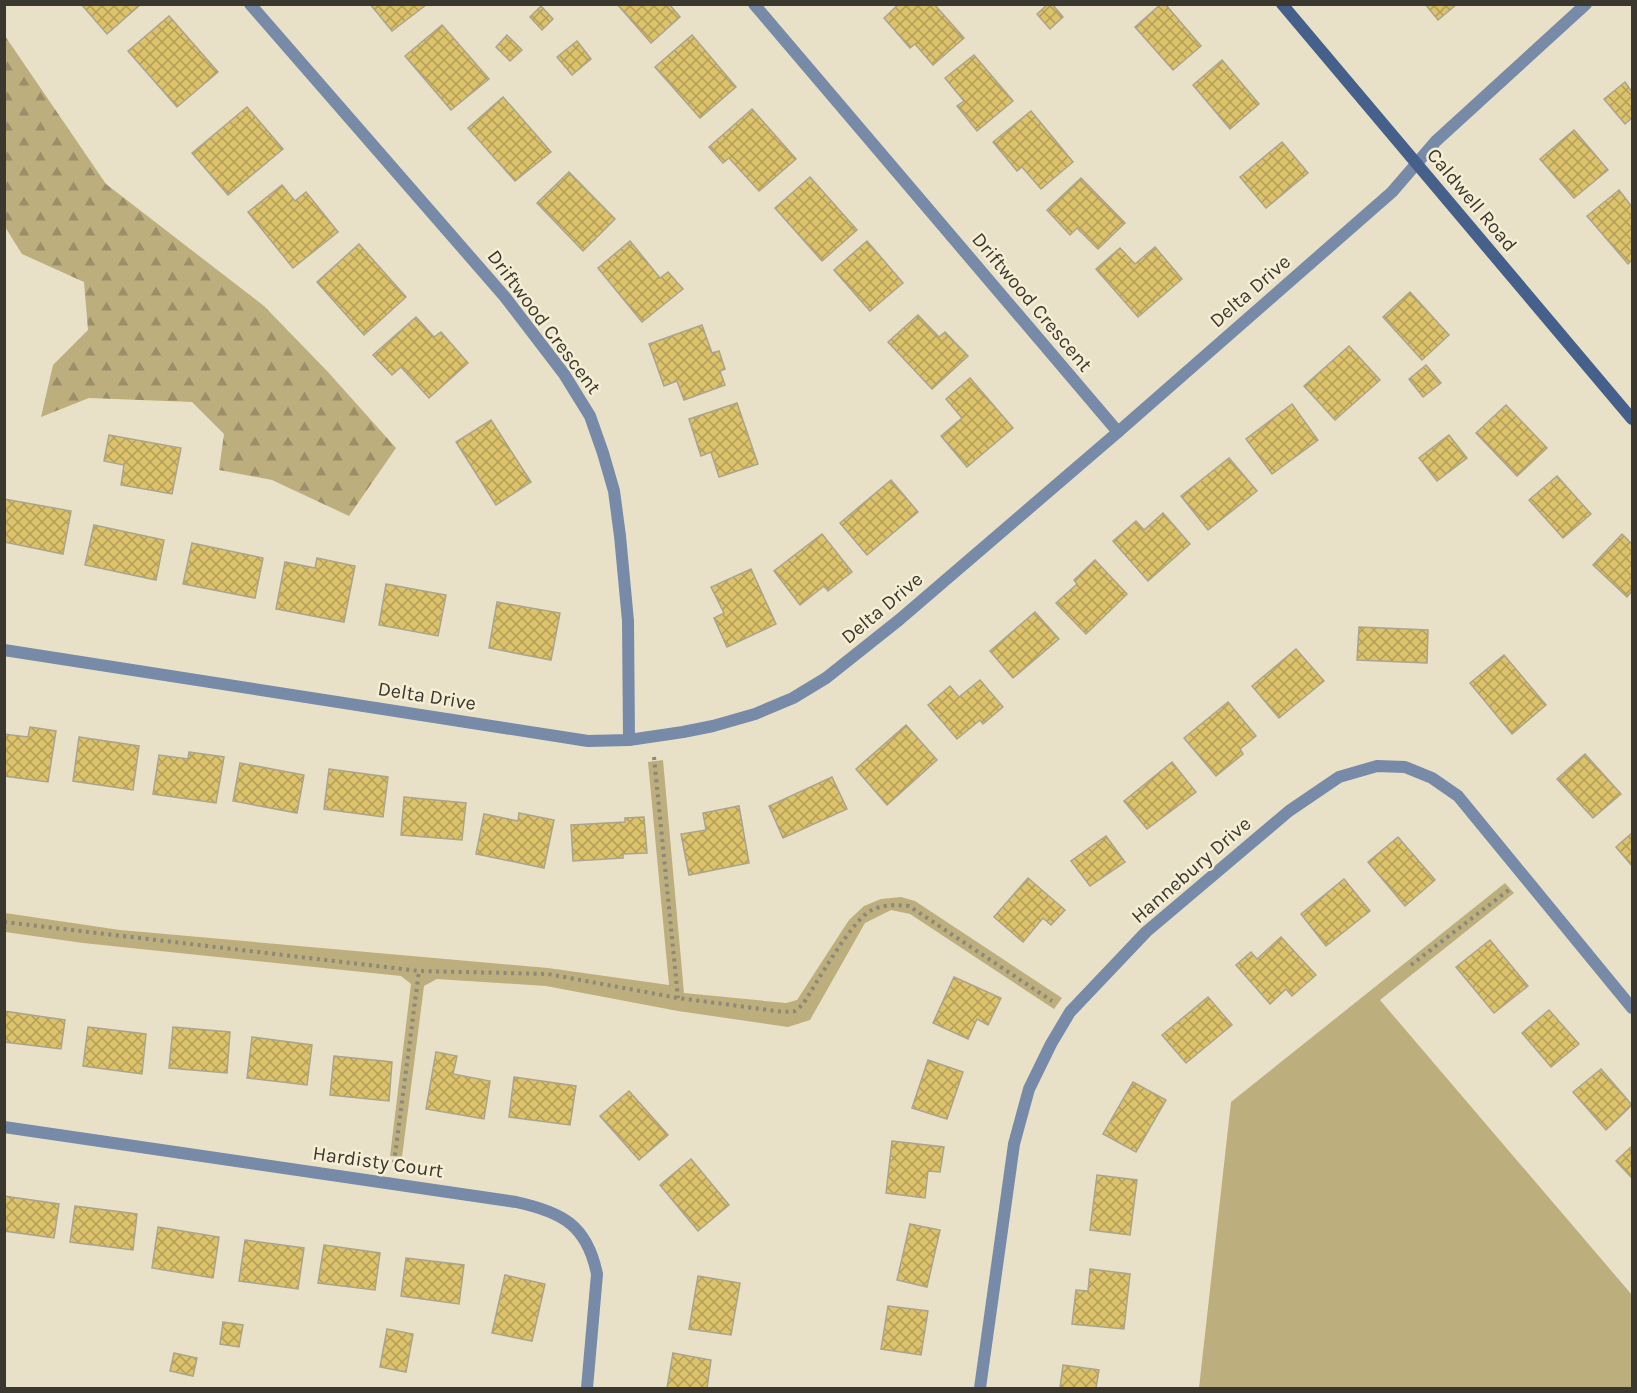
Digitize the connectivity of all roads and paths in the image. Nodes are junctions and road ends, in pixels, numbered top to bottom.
1 (250, 4) edge
2 (754, 4) edge
3 (1282, 4) edge
4 (1586, 4) edge
5 (1415, 164) junction
6 (1632, 419) edge
7 (1118, 432) junction
8 (4, 650) edge
9 (652, 736) junction
10 (628, 740) junction
11 (1525, 878) junction
12 (4, 922) edge
13 (1411, 965) dead end
14 (419, 970) junction
15 (678, 998) junction
16 (1632, 1008) edge
17 (1070, 1012) junction
18 (4, 1127) edge
19 (392, 1183) junction
20 (587, 1389) edge
21 (980, 1389) edge

1 - 10 street, Driftwood Crescent
2 - 7 street, Driftwood Crescent
3 - 5 street, Caldwell Road
4 - 5 street, Delta Drive
5 - 6 street, Caldwell Road
5 - 7 street, Delta Drive
7 - 9 street, Delta Drive
8 - 10 street, Delta Drive
9 - 10 street, Delta Drive
9 - 15 path
11 - 13 path
11 - 16 street, Hannebury Drive
11 - 17 street, Hannebury Drive
12 - 14 path
14 - 15 path
14 - 19 path
15 - 17 path
17 - 21 street, Hannebury Drive
18 - 19 street, Hardisty Court
19 - 20 street, Hardisty Court

